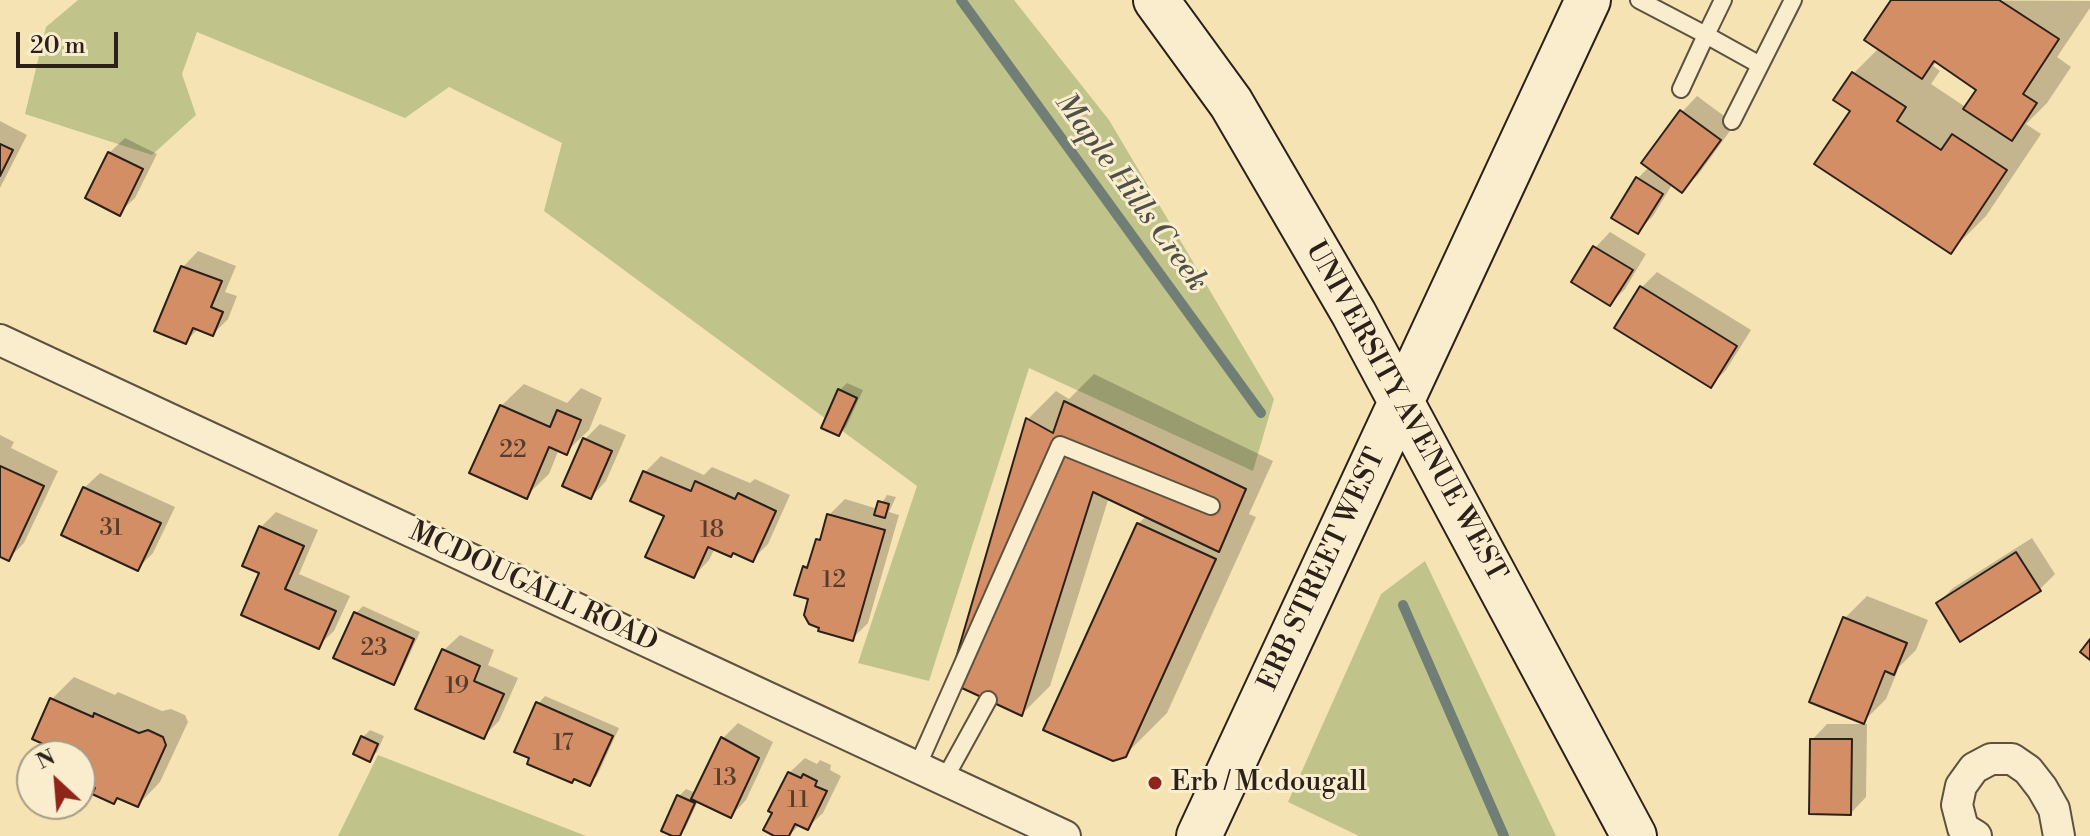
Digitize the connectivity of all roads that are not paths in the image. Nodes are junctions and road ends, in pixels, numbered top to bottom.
1 (1156, 0) edge
2 (1588, 0) edge
3 (1639, 0) edge
4 (1723, 0) edge
5 (1793, 0) edge
6 (1706, 35) junction
7 (1760, 65) junction
8 (1681, 89) dead end
9 (1732, 121) dead end
10 (0, 340) edge
11 (1402, 401) junction
12 (1211, 506) dead end
13 (988, 700) dead end
14 (930, 773) junction
15 (1065, 836) edge
16 (1199, 836) edge
17 (1634, 836) edge
18 (1976, 836) edge
19 (2059, 836) edge

1 - 11 main road, UNIVERSITY AVENUE WEST
2 - 11 main road, ERB STREET WEST
3 - 6 lane
4 - 6 lane
5 - 7 lane
6 - 7 lane
6 - 8 lane
7 - 9 lane
10 - 14 street, MCDOUGALL ROAD
11 - 16 main road, ERB STREET WEST
11 - 17 main road, UNIVERSITY AVENUE WEST
12 - 14 lane
13 - 14 lane
14 - 15 street, MCDOUGALL ROAD
18 - 19 street

